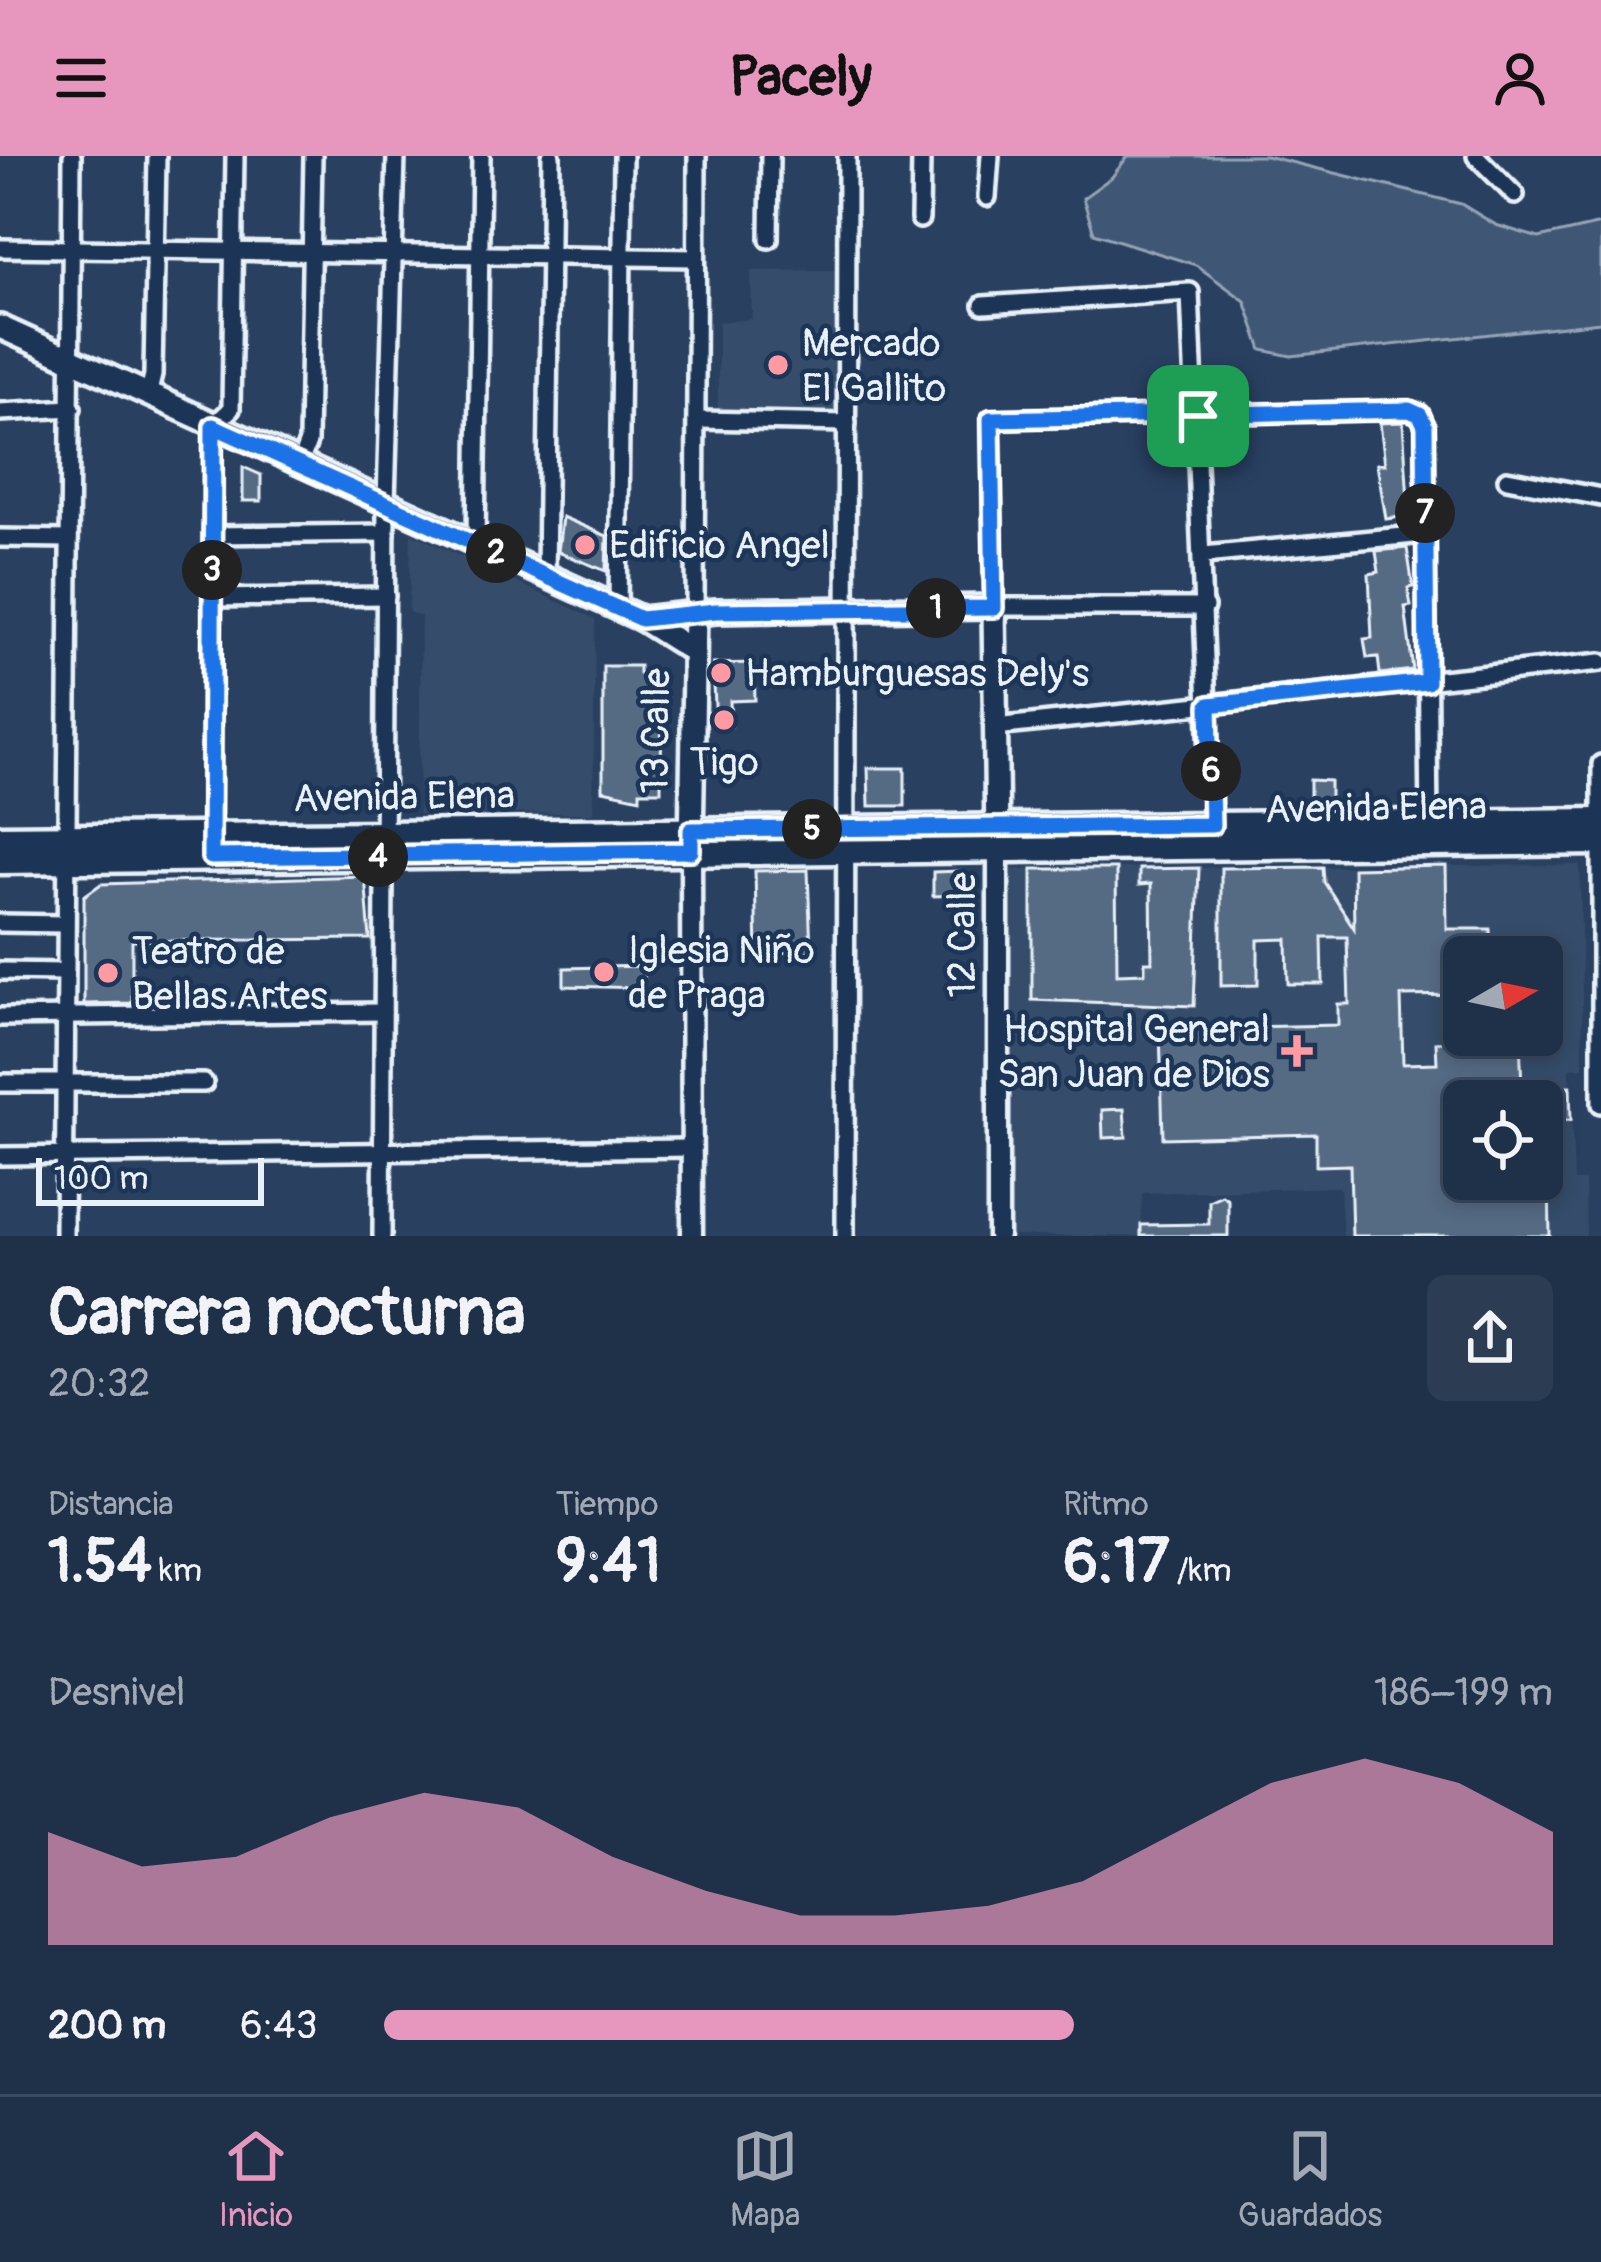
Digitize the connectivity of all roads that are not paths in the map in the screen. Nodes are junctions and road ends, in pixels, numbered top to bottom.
1 (72, 156) edge
2 (157, 156) edge
3 (235, 156) edge
4 (313, 156) edge
5 (396, 156) edge
6 (481, 156) edge
7 (551, 156) edge
8 (623, 156) edge
9 (697, 156) edge
10 (770, 156) edge
11 (847, 156) edge
12 (921, 156) edge
13 (990, 156) edge
14 (1476, 156) edge
15 (1515, 195) dead end
16 (988, 197) dead end
17 (920, 219) dead end
18 (769, 239) dead end
19 (0, 248) edge
20 (72, 249) junction
21 (157, 250) junction
22 (235, 252) junction
23 (312, 253) junction
24 (395, 254) junction
25 (482, 255) junction
26 (550, 256) junction
27 (623, 258) junction
28 (696, 258) junction
29 (983, 305) dead end
30 (0, 327) edge
31 (73, 362) junction
32 (148, 396) junction
33 (72, 408) junction
34 (0, 412) edge
35 (1198, 416) junction
36 (698, 420) junction
37 (847, 423) junction
38 (213, 426) junction
39 (301, 464) junction
40 (1507, 479) dead end
41 (1601, 497) edge
42 (386, 502) junction
43 (386, 532) junction
44 (1425, 534) junction
45 (212, 535) junction
46 (0, 538) edge
47 (69, 539) junction
48 (476, 543) junction
49 (1204, 554) junction
50 (546, 578) junction
51 (386, 596) junction
52 (212, 598) junction
53 (1205, 607) junction
54 (846, 608) junction
55 (994, 608) junction
56 (618, 611) junction
57 (694, 612) junction
58 (641, 619) junction
59 (693, 651) junction
60 (1601, 662) edge
61 (1427, 682) junction
62 (1209, 705) junction
63 (995, 727) junction
64 (1601, 764) edge
65 (1601, 821) edge
66 (1429, 833) junction
67 (1212, 835) junction
68 (997, 837) junction
69 (0, 838) edge
70 (847, 839) junction
71 (691, 841) junction
72 (1601, 842) edge
73 (383, 845) junction
74 (211, 846) junction
75 (66, 848) junction
76 (0, 861) edge
77 (0, 923) edge
78 (65, 924) junction
79 (0, 970) edge
80 (65, 972) junction
81 (383, 1012) junction
82 (68, 1016) junction
83 (0, 1017) edge
84 (67, 1082) junction
85 (205, 1083) dead end
86 (0, 1084) edge
87 (1601, 1104) edge
88 (692, 1148) junction
89 (382, 1152) junction
90 (0, 1156) edge
91 (65, 1156) junction
92 (64, 1236) edge
93 (382, 1236) edge
94 (692, 1236) edge
95 (845, 1236) edge
96 (998, 1236) edge

1 - 20 street
2 - 21 street
3 - 22 street
4 - 23 street
5 - 24 street
6 - 25 street
7 - 26 street
8 - 27 street
9 - 28 street, 13 Calle
10 - 18 street
11 - 37 street
12 - 17 street
13 - 16 street
14 - 15 street
19 - 20 street
20 - 21 street
20 - 31 street
21 - 22 street
21 - 32 street
22 - 23 street
22 - 38 street
23 - 24 street
23 - 39 street
24 - 25 street
24 - 42 street
25 - 26 street
25 - 48 street
26 - 27 street
26 - 50 street
27 - 28 street
27 - 56 street
28 - 36 street, 13 Calle
29 - 35 street
30 - 31 main road
31 - 32 main road
31 - 33 street
32 - 38 main road
33 - 34 street
33 - 47 street
35 - 44 street
35 - 49 street
35 - 55 street, 12 Calle
36 - 37 street
36 - 57 street, 13 Calle
37 - 54 street
38 - 39 main road
38 - 45 street
39 - 42 main road
40 - 41 street
42 - 43 street
42 - 48 main road
43 - 45 street
43 - 51 street
44 - 49 street
44 - 61 street
45 - 52 street
46 - 47 street
47 - 75 street
48 - 50 main road
49 - 53 street
50 - 56 main road
51 - 52 street
51 - 73 street
52 - 74 street
53 - 55 street
53 - 62 street
54 - 55 main road
54 - 57 main road
54 - 70 street
55 - 63 main road, 12 Calle
56 - 58 main road
57 - 58 main road
57 - 59 main road, 13 Calle
58 - 59 main road
59 - 71 main road, 13 Calle
60 - 61 street
61 - 62 street
61 - 66 street
62 - 63 street
62 - 67 street
63 - 68 main road, 12 Calle
64 - 65 street
65 - 66 main road, Avenida Elena
65 - 72 street
66 - 67 main road, Avenida Elena
66 - 72 main road, Avenida Elena
67 - 68 main road, Avenida Elena
68 - 70 main road, Avenida Elena
68 - 96 street, 12 Calle
69 - 75 main road, Avenida Elena
70 - 71 main road, Avenida Elena
70 - 95 street
71 - 73 main road, Avenida Elena
71 - 88 street, 13 Calle
72 - 87 street
73 - 74 main road, Avenida Elena
73 - 81 street
74 - 75 main road, Avenida Elena
75 - 76 main road, Avenida Elena
75 - 78 street
77 - 78 street
78 - 80 street
79 - 80 street
80 - 82 street
81 - 82 street
81 - 89 street
82 - 83 street
82 - 84 street
84 - 85 street
84 - 86 street
84 - 91 street
88 - 89 street
88 - 94 street, 13 Calle
89 - 91 street
89 - 93 street
90 - 91 street
91 - 92 street

